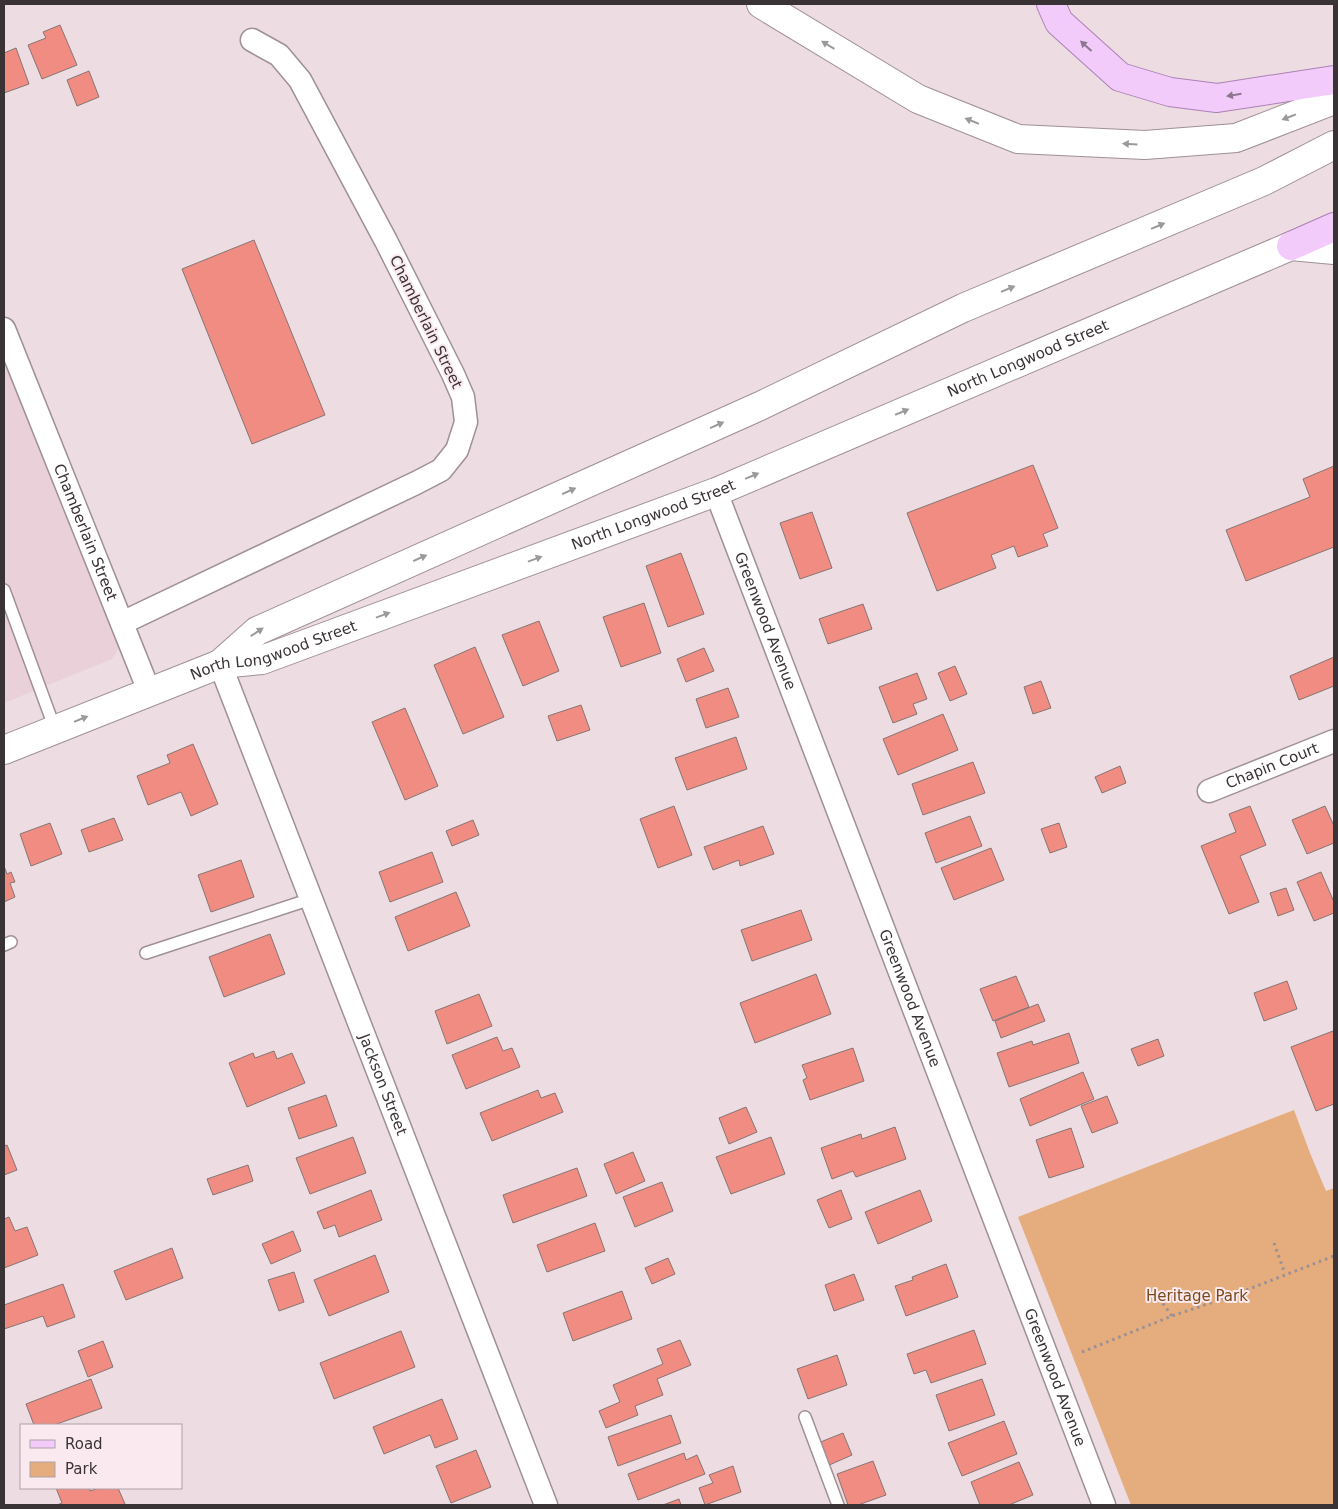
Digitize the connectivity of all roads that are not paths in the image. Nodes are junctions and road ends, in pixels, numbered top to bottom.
1 (760, 4) edge
2 (1051, 4) edge
3 (252, 40) dead end
4 (1334, 80) edge
5 (1334, 100) edge
6 (1334, 145) edge
7 (1334, 227) edge
8 (1291, 246) junction
9 (1334, 250) edge
10 (4, 329) edge
11 (716, 492) junction
12 (4, 590) edge
13 (9, 620) edge
14 (122, 623) junction
15 (220, 664) junction
16 (149, 691) junction
17 (55, 729) junction
18 (1334, 741) edge
19 (4, 750) edge
20 (1209, 791) dead end
21 (311, 899) junction
22 (146, 953) dead end
23 (805, 1417) dead end
24 (546, 1505) edge
25 (838, 1505) edge
26 (1104, 1505) edge

5 -> 1 main road
4 -> 2 main road
3 - 14 street, Chamberlain Street
15 -> 6 main road
7 - 8 main road
8 - 9 main road
11 -> 8 main road, North Longwood Street
10 - 14 street, Chamberlain Street
15 -> 11 main road, North Longwood Street
11 - 26 street, Greenwood Avenue
12 - 13 lane
13 - 17 lane
14 - 16 street, Chamberlain Street
15 - 16 main road, North Longwood Street
15 - 21 street, Jackson Street
17 -> 16 main road, North Longwood Street
17 - 19 main road, North Longwood Street
18 - 20 street, Chapin Court
21 - 22 lane
21 - 24 street, Jackson Street
23 - 25 lane

